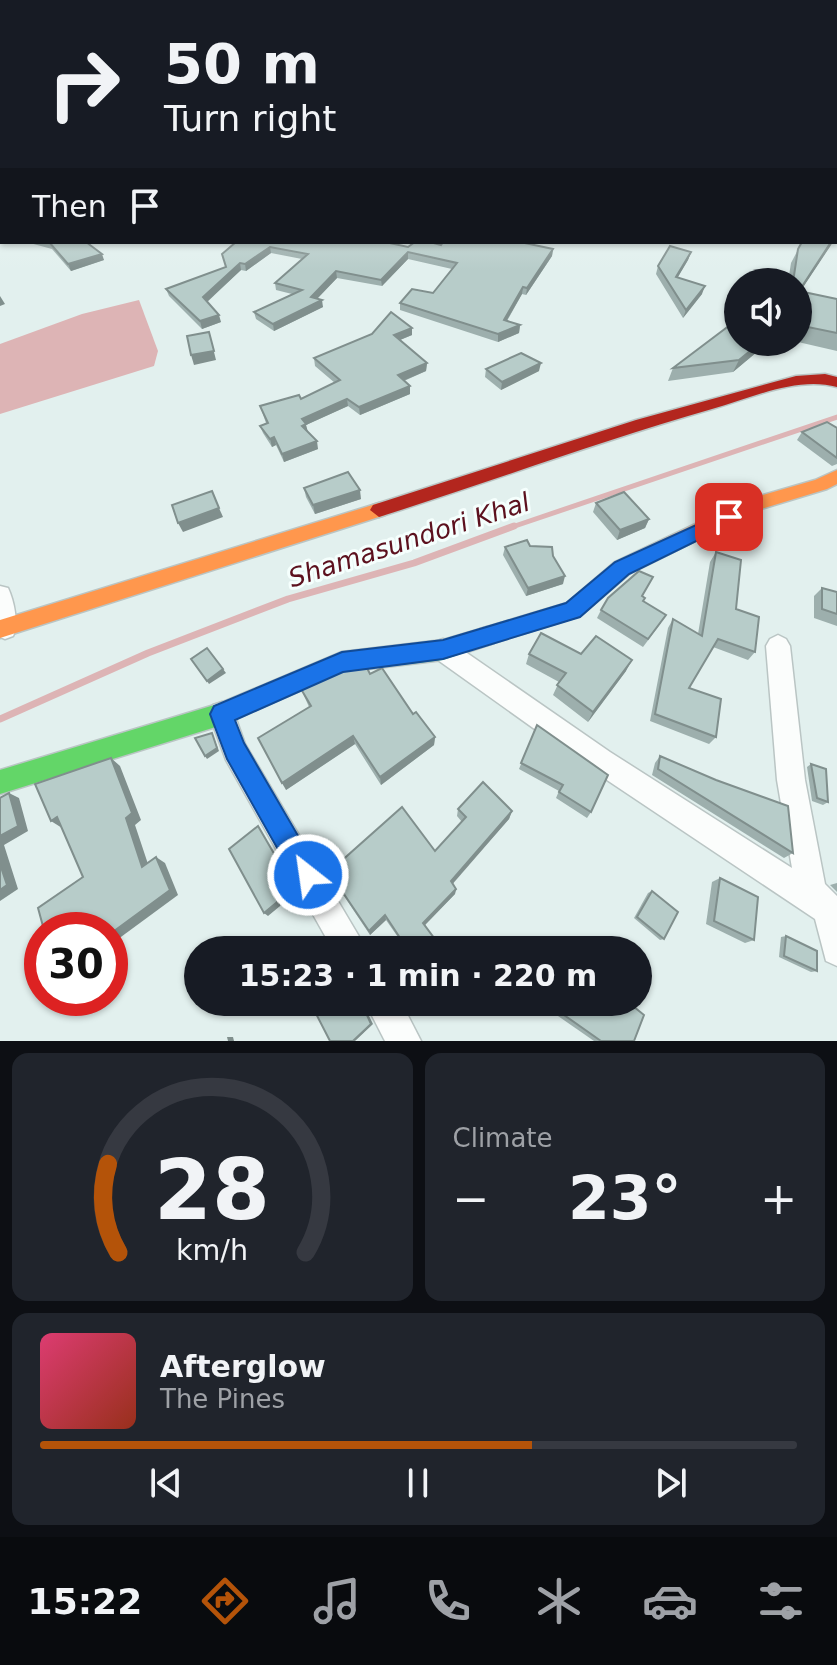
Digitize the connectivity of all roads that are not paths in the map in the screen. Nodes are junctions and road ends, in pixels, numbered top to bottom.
1 (837, 382) edge
2 (837, 476) edge
3 (0, 595) edge
4 (2, 629) edge
5 (778, 646) dead end
6 (443, 650) junction
7 (222, 714) junction
8 (0, 782) edge
9 (829, 910) junction
10 (343, 936) edge
11 (837, 950) edge
12 (390, 1016) edge
13 (404, 1041) edge

1 - 4 street
2 - 6 street
3 - 4 street
5 - 9 street
6 - 7 street
6 - 9 street
7 - 8 street
7 - 10 street
9 - 11 street
12 - 13 street

